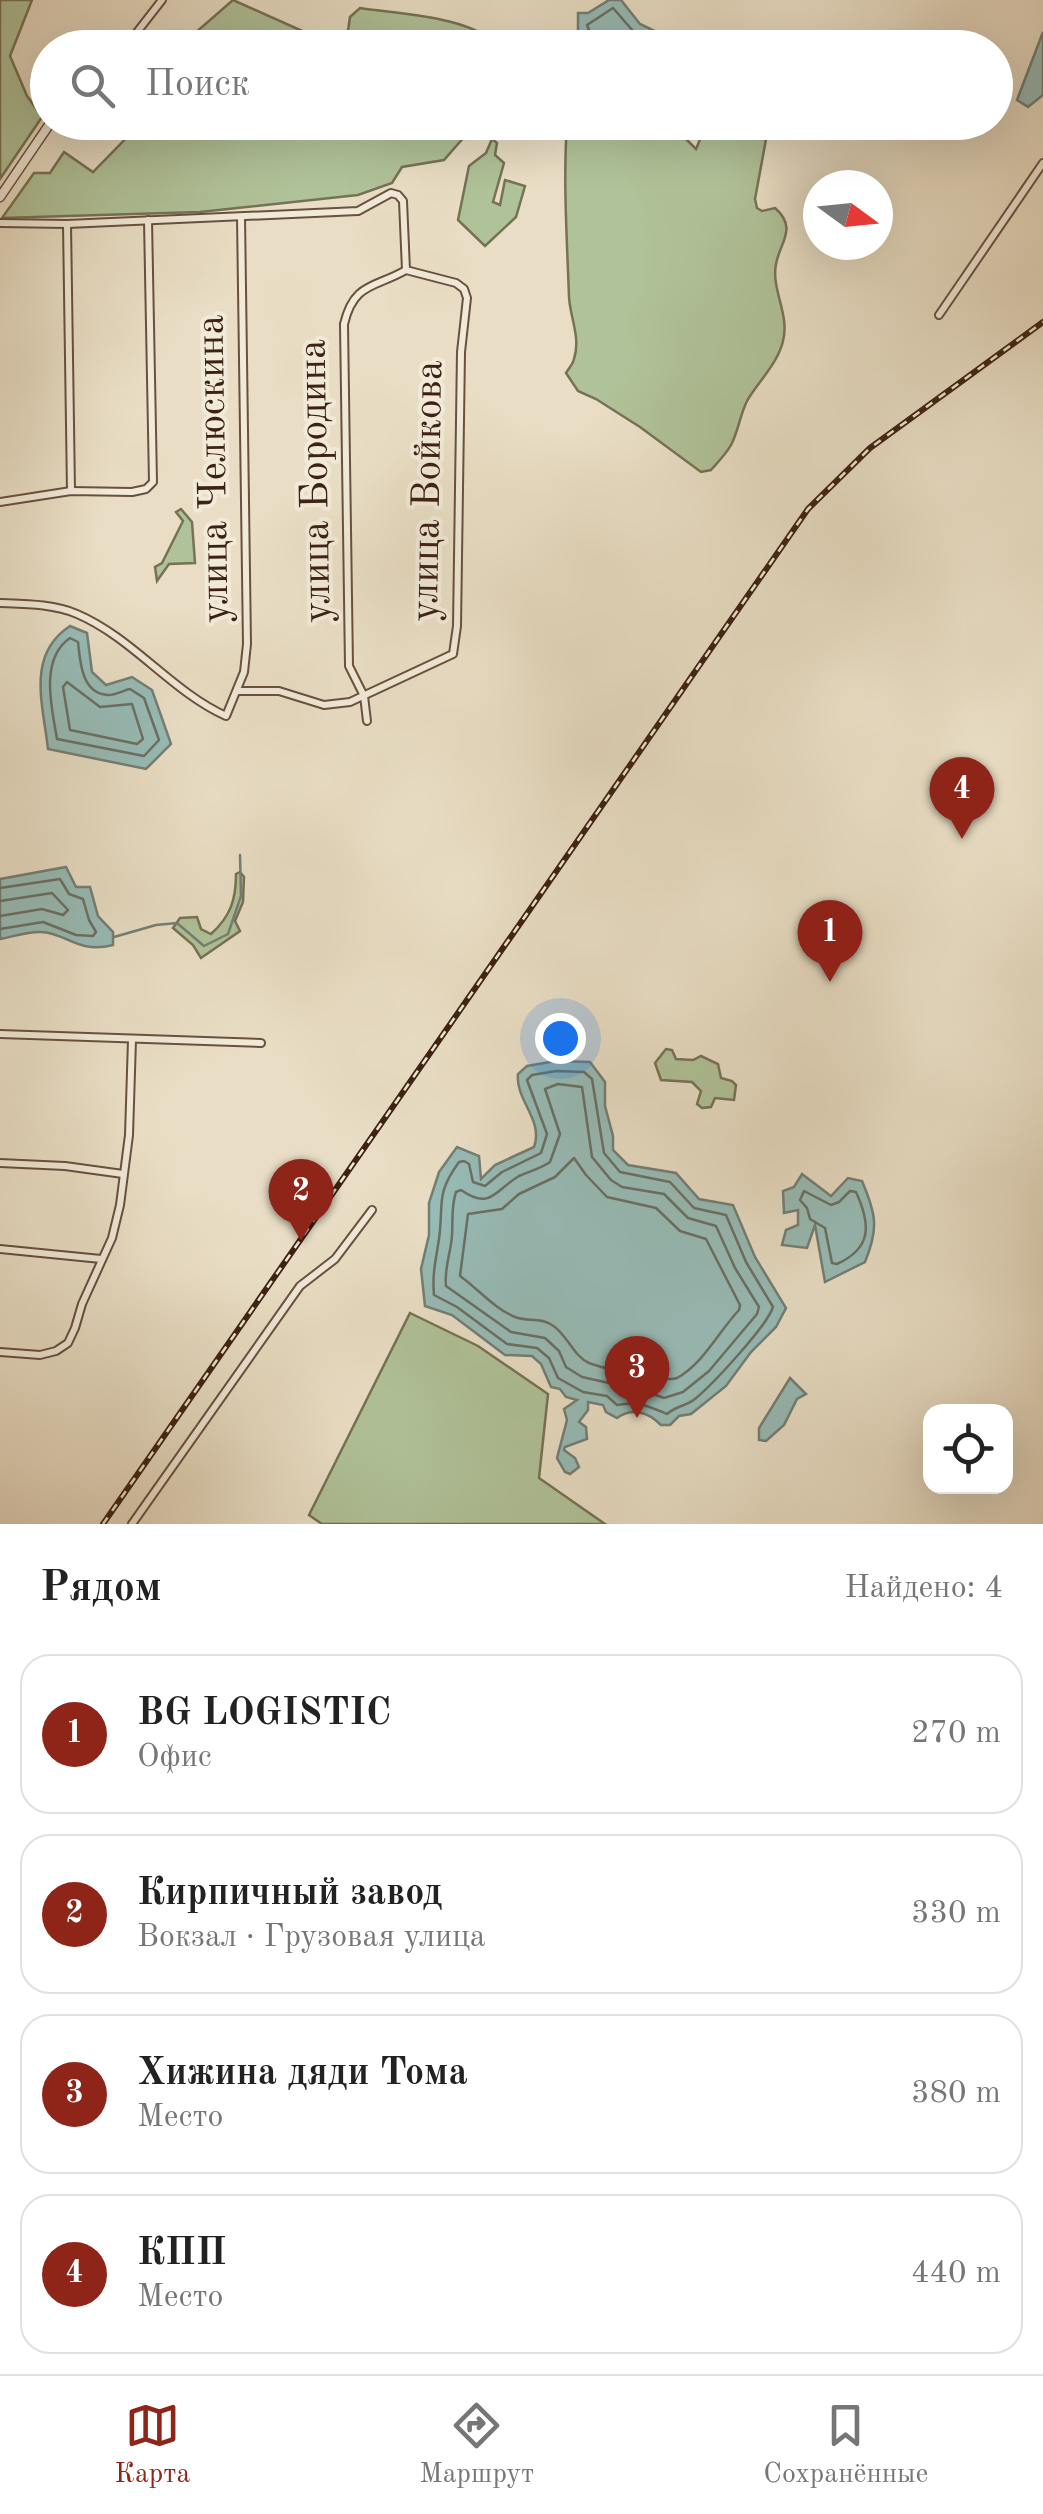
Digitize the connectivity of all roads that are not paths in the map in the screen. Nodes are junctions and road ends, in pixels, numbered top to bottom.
1 (162, 0) edge
2 (139, 30) edge
3 (39, 140) edge
4 (1043, 164) edge
5 (0, 197) edge
6 (242, 217) junction
7 (148, 220) junction
8 (0, 223) edge
9 (67, 224) junction
10 (406, 270) junction
11 (939, 315) dead end
12 (71, 490) junction
13 (0, 502) edge
14 (0, 603) edge
15 (238, 691) junction
16 (364, 696) junction
17 (367, 721) dead end
18 (0, 1034) edge
19 (132, 1040) junction
20 (260, 1042) dead end
21 (0, 1163) edge
22 (123, 1174) junction
23 (372, 1210) dead end
24 (0, 1249) edge
25 (102, 1259) junction
26 (0, 1352) edge
27 (132, 1524) edge

1 - 2 street
3 - 5 street
4 - 11 street
6 - 7 street
6 - 10 street
6 - 15 street, улица Челюскина
7 - 9 street
7 - 12 street
8 - 9 street
9 - 12 street
10 - 16 street, улица Бородина
10 - 16 street, улица Войкова
12 - 13 street
14 - 15 street, улица Челюскина
15 - 16 street
16 - 17 street, улица Бородина
18 - 19 street
19 - 20 street
19 - 22 street
21 - 22 street
22 - 25 street
23 - 27 street
24 - 25 street
25 - 26 street

